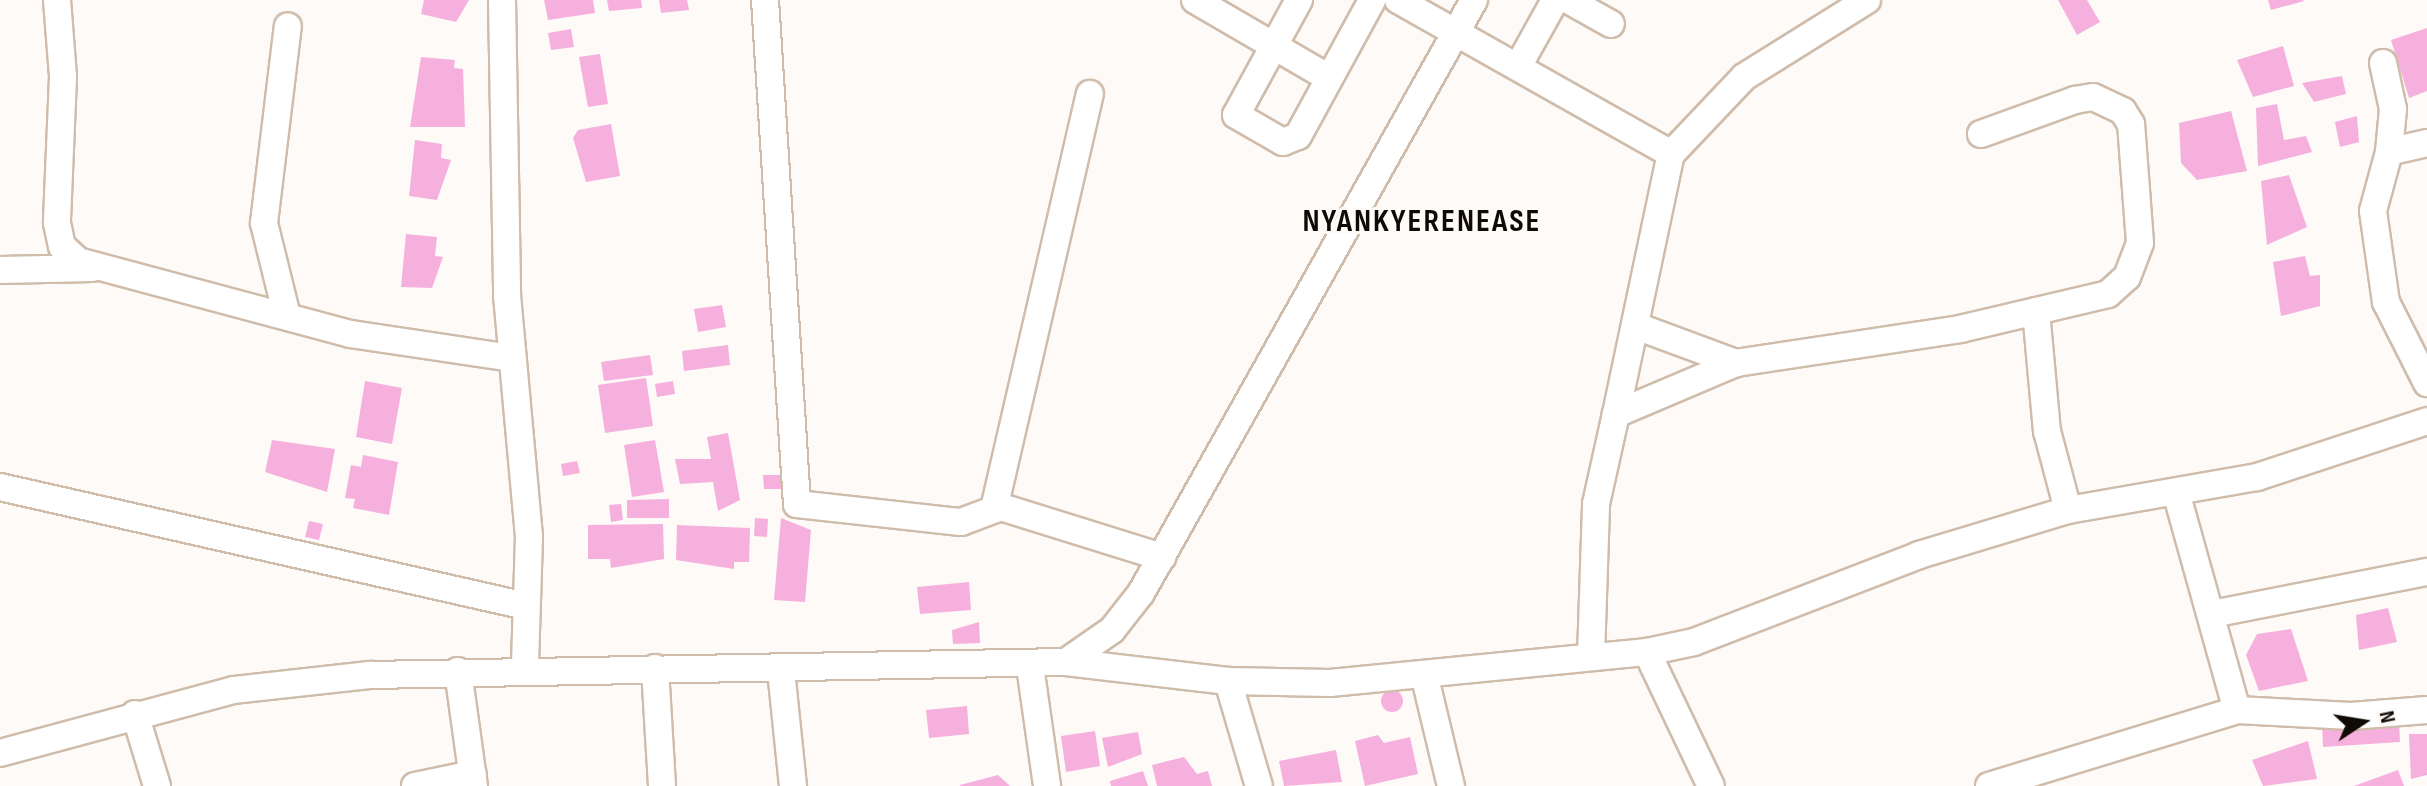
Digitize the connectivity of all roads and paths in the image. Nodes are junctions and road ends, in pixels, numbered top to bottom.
1 (57, 0) edge
2 (502, 0) edge
3 (765, 0) edge
4 (1195, 0) edge
5 (1299, 0) edge
6 (1372, 0) edge
7 (1398, 0) edge
8 (1474, 0) edge
9 (1555, 0) edge
10 (1568, 0) edge
11 (1867, 0) edge
12 (1611, 24) dead end
13 (288, 26) dead end
14 (1459, 29) junction
15 (1273, 47) junction
16 (1520, 63) junction
17 (2383, 63) dead end
18 (1329, 78) junction
19 (1090, 94) dead end
20 (1981, 134) dead end
21 (2427, 143) edge
22 (2389, 152) junction
23 (1671, 154) junction
24 (92, 268) junction
25 (0, 270) edge
26 (2036, 311) junction
27 (287, 316) junction
28 (1636, 326) junction
29 (512, 358) junction
30 (1736, 363) junction
31 (2427, 383) edge
32 (1616, 414) junction
33 (2427, 421) edge
34 (0, 487) edge
35 (2176, 492) junction
36 (994, 509) junction
37 (2068, 510) junction
38 (1162, 557) junction
39 (2427, 572) edge
40 (526, 606) junction
41 (2212, 614) junction
42 (1647, 652) junction
43 (1591, 657) junction
44 (1066, 662) junction
45 (1030, 666) junction
46 (525, 667) junction
47 (655, 668) junction
48 (781, 670) junction
49 (458, 671) junction
50 (1425, 678) junction
51 (1228, 681) junction
52 (2237, 710) junction
53 (2427, 710) edge
54 (135, 714) junction
55 (0, 753) edge
56 (473, 780) edge
57 (157, 786) edge
58 (415, 786) edge
59 (662, 786) edge
60 (793, 786) edge
61 (1047, 786) edge
62 (1259, 786) edge
63 (1451, 786) edge
64 (1711, 786) edge
65 (1989, 786) edge

1 - 24 street
2 - 29 street
3 - 36 street
4 - 15 street
5 - 15 street
6 - 18 street
7 - 14 street
8 - 14 street
9 - 16 street
10 - 12 street
11 - 23 street
13 - 27 street
14 - 16 street
14 - 38 street
15 - 18 street
15 - 18 street
16 - 23 street
17 - 22 street
19 - 36 street
20 - 26 street
21 - 22 street
22 - 31 street
23 - 28 street
24 - 25 street
24 - 27 street
26 - 30 street
26 - 37 street
27 - 29 street
28 - 30 street
28 - 32 street
29 - 40 street
30 - 32 street
32 - 43 street
33 - 35 street
34 - 40 street
35 - 37 street
35 - 41 street
36 - 38 street
37 - 42 street
38 - 44 street
39 - 41 street
40 - 46 street
41 - 52 street
42 - 43 street
42 - 64 street
43 - 50 street
44 - 45 street
44 - 51 street
45 - 48 street
45 - 61 street
46 - 47 street
46 - 49 street
47 - 48 street
47 - 59 street
48 - 60 street
49 - 54 street
49 - 56 street
50 - 51 street
50 - 63 street
51 - 62 street
52 - 53 street
52 - 65 street
54 - 55 street
54 - 57 street
56 - 58 street

